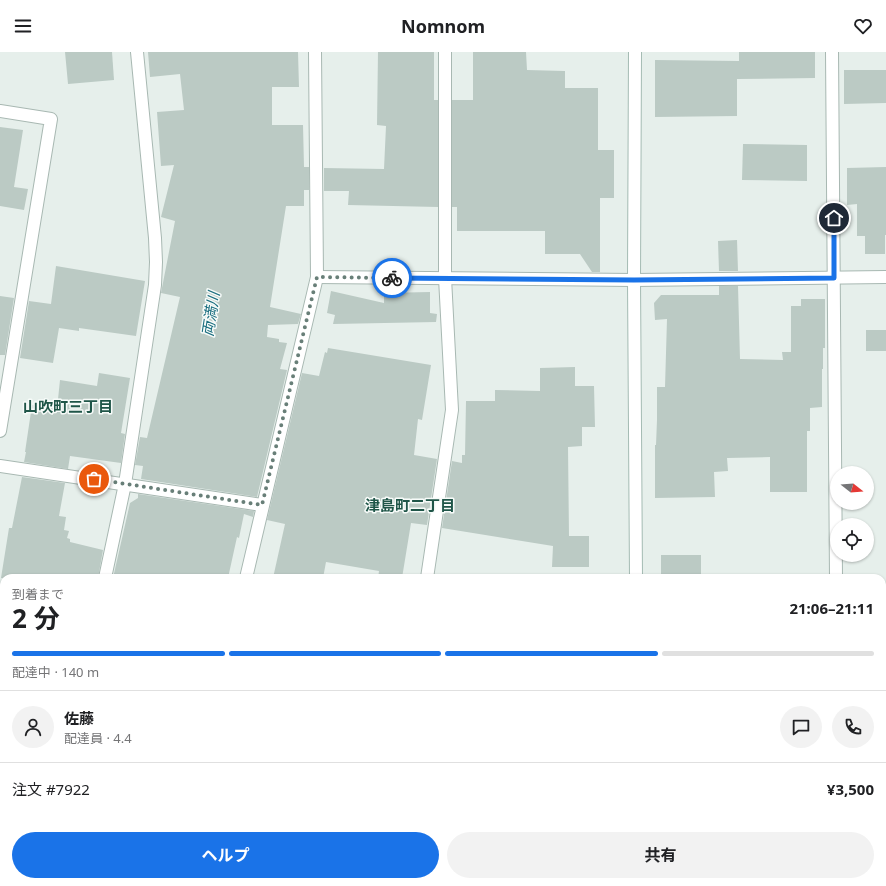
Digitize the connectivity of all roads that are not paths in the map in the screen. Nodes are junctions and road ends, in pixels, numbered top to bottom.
1 (137, 52) edge
2 (315, 52) edge
3 (445, 52) edge
4 (635, 52) edge
5 (832, 52) edge
6 (0, 111) edge
7 (317, 277) junction
8 (886, 277) edge
9 (445, 278) junction
10 (834, 278) junction
11 (634, 280) junction
12 (0, 431) edge
13 (0, 466) edge
14 (125, 484) junction
15 (262, 505) junction
16 (106, 574) edge
17 (247, 574) edge
18 (428, 574) edge
19 (636, 574) edge
20 (836, 574) edge

1 - 14 street
2 - 7 street
3 - 9 street
4 - 11 street
5 - 10 street
6 - 12 street
7 - 9 street
7 - 15 street
8 - 10 street
9 - 11 street
9 - 18 street
10 - 11 street
10 - 20 street
11 - 19 street
13 - 14 street
14 - 15 street
14 - 16 street
15 - 17 street

